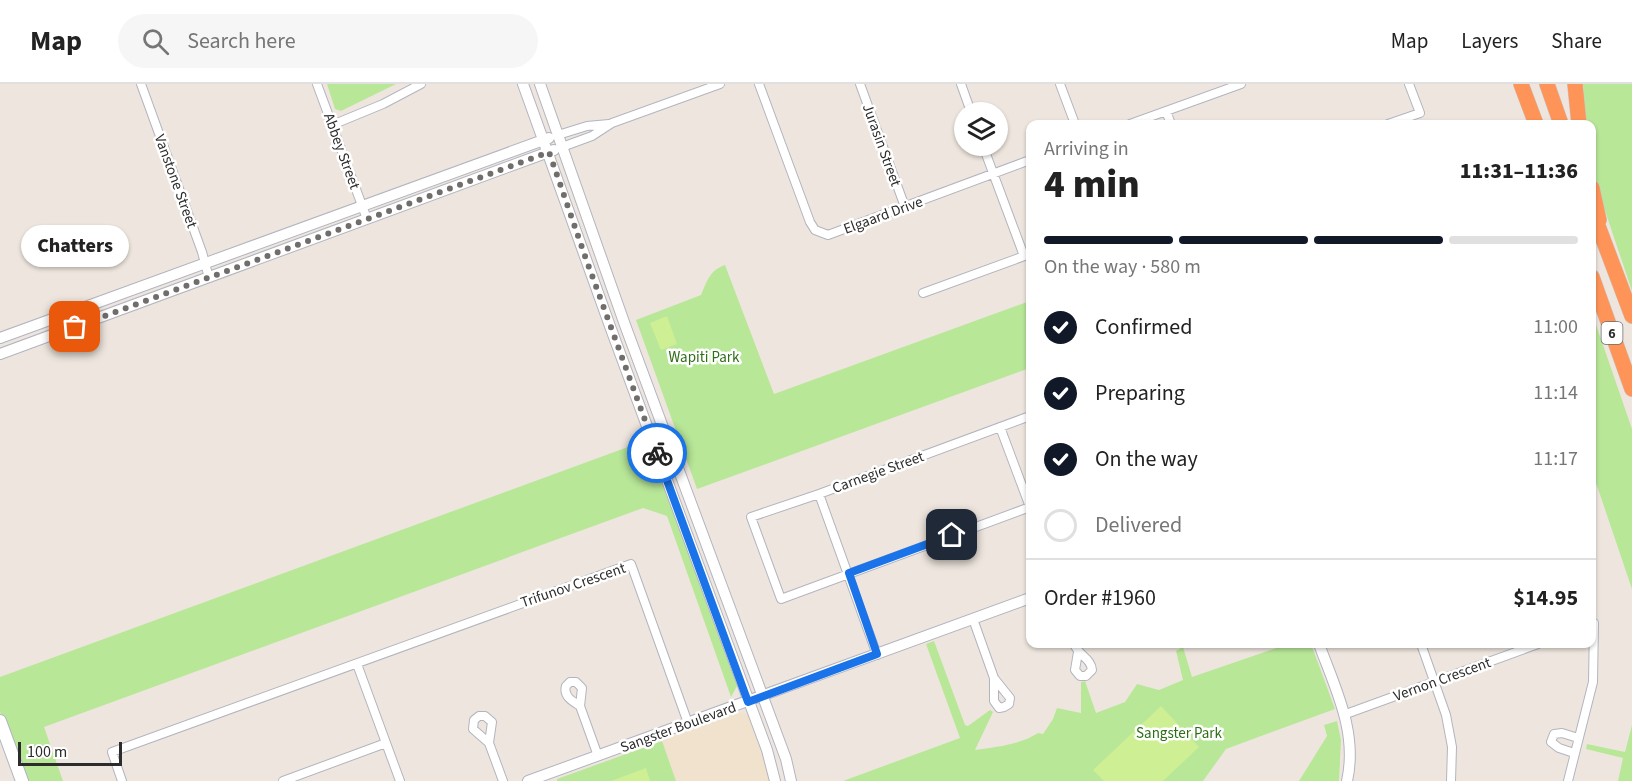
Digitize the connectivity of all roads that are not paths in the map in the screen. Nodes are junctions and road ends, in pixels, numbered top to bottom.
1 (141, 84) edge
2 (318, 84) edge
3 (421, 84) edge
4 (524, 84) edge
5 (540, 84) edge
6 (720, 84) edge
7 (759, 84) edge
8 (860, 84) edge
9 (961, 84) edge
10 (1060, 84) edge
11 (1241, 84) edge
12 (1408, 84) edge
13 (1521, 84) edge
14 (1546, 84) edge
15 (1575, 84) edge
16 (967, 102) edge
17 (1166, 111) junction
18 (1074, 120) edge
19 (1141, 120) edge
20 (1169, 120) edge
21 (1400, 120) edge
22 (1534, 120) edge
23 (1560, 120) edge
24 (1579, 120) edge
25 (612, 123) junction
26 (332, 124) junction
27 (558, 135) junction
28 (545, 140) junction
29 (562, 147) junction
30 (549, 152) junction
31 (987, 156) edge
32 (1026, 162) edge
33 (994, 174) junction
34 (363, 206) junction
35 (1596, 206) edge
36 (905, 207) junction
37 (367, 219) junction
38 (1596, 220) edge
39 (1604, 241) junction
40 (1026, 253) edge
41 (1026, 255) edge
42 (204, 264) junction
43 (209, 278) junction
44 (1596, 288) edge
45 (923, 293) dead end
46 (1632, 316) edge
47 (0, 338) edge
48 (0, 354) edge
49 (1632, 389) edge
50 (1026, 417) edge
51 (1000, 427) junction
52 (819, 494) junction
53 (1026, 496) edge
54 (1026, 508) edge
55 (849, 573) junction
56 (1026, 599) edge
57 (973, 619) junction
58 (1321, 648) edge
59 (1422, 648) edge
60 (1527, 648) edge
61 (1594, 648) edge
62 (877, 654) junction
63 (357, 664) junction
64 (994, 678) dead end
65 (1435, 682) junction
66 (763, 696) junction
67 (748, 702) junction
68 (580, 706) dead end
69 (1346, 714) junction
70 (0, 721) edge
71 (688, 723) junction
72 (1578, 738) junction
73 (386, 743) junction
74 (489, 743) dead end
75 (1574, 753) junction
76 (598, 756) junction
77 (22, 781) edge
78 (122, 781) edge
79 (283, 781) edge
80 (400, 781) edge
81 (503, 781) edge
82 (528, 781) edge
83 (775, 781) edge
84 (791, 781) edge
85 (1347, 781) edge
86 (1451, 781) edge
87 (1568, 781) edge

1 - 42 street, Vanstone Street
2 - 26 street, Abbey Street
3 - 26 street
4 - 28 street
5 - 27 street
6 - 25 street
7 - 36 street, Elgaard Drive
8 - 36 street, Jurasin Street
9 - 16 street
10 - 18 street
11 - 17 street
12 - 21 street
13 - 22 highway
14 - 23 highway
15 - 24 highway
17 - 19 street
17 - 20 street
25 - 27 street
25 - 29 street
26 - 34 street, Abbey Street
27 - 28 street
27 - 29 street
28 - 30 street
28 - 34 street
29 - 30 street
29 - 66 street
30 - 37 street
30 - 67 street
31 - 33 street
32 - 33 street, Elgaard Drive
33 - 36 street, Elgaard Drive
33 - 40 street
34 - 37 street, Abbey Street
34 - 42 street
35 - 39 highway
37 - 43 street
38 - 39 highway, 6
39 - 46 highway, 6
41 - 45 street
42 - 43 street, Vanstone Street
42 - 47 street
43 - 48 street
44 - 49 highway, 6
50 - 51 street, Carnegie Street
51 - 52 street, Carnegie Street
51 - 53 street
52 - 55 street, Carnegie Street
52 - 55 street
54 - 55 street
55 - 62 street, Carnegie Street
56 - 57 street, Sangster Boulevard
57 - 62 street, Sangster Boulevard
57 - 64 street
58 - 69 street
59 - 65 street
60 - 65 street, Vernon Crescent
61 - 72 street
62 - 66 street, Sangster Boulevard
63 - 71 street, Trifunov Crescent
63 - 73 street
63 - 78 street, Trifunov Crescent
65 - 69 street, Vernon Crescent
65 - 86 street
66 - 67 street, Sangster Boulevard
66 - 84 street
67 - 71 street, Sangster Boulevard
67 - 83 street
68 - 76 street
69 - 85 street
70 - 77 main road
71 - 76 street, Sangster Boulevard
72 - 75 street
72 - 75 street
73 - 79 street
73 - 80 street
74 - 81 street
75 - 87 street
76 - 82 street, Sangster Boulevard

